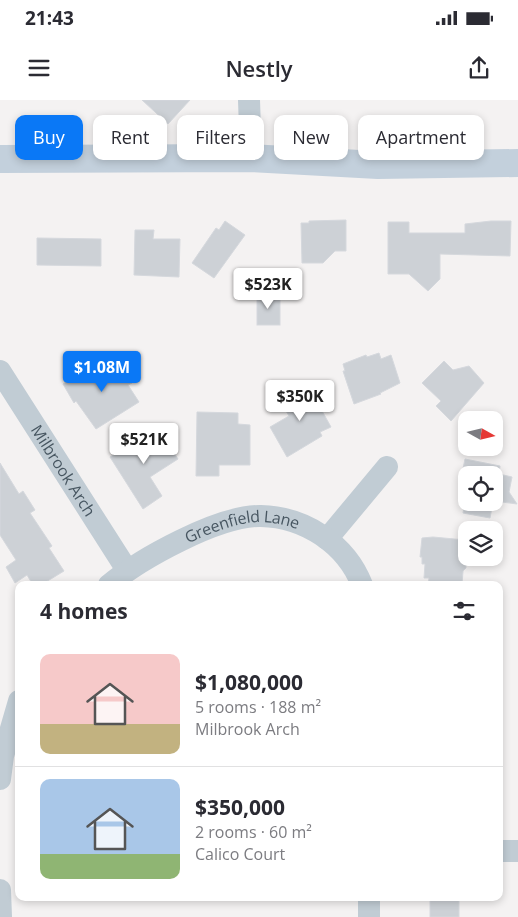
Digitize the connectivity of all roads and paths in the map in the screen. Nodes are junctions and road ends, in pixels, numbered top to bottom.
1 (249, 100) edge
2 (250, 115) edge
3 (0, 158) edge
4 (177, 158) edge
5 (264, 159) edge
6 (518, 163) edge
7 (0, 370) edge
8 (387, 467) dead end
9 (327, 539) junction
10 (126, 570) junction
11 (114, 581) edge
12 (360, 581) edge
13 (15, 715) edge
14 (0, 779) edge
15 (503, 851) edge
16 (518, 851) edge
17 (0, 890) edge
18 (369, 901) edge
19 (1, 917) edge
20 (369, 917) edge

1 - 2 street
3 - 4 street
5 - 6 street
7 - 10 street, Milbrook Arch
8 - 9 street
9 - 10 street, Greenfield Lane
9 - 12 street, Greenfield Lane
10 - 11 street, Greenfield Lane
13 - 14 street
15 - 16 street
17 - 19 street
18 - 20 street

